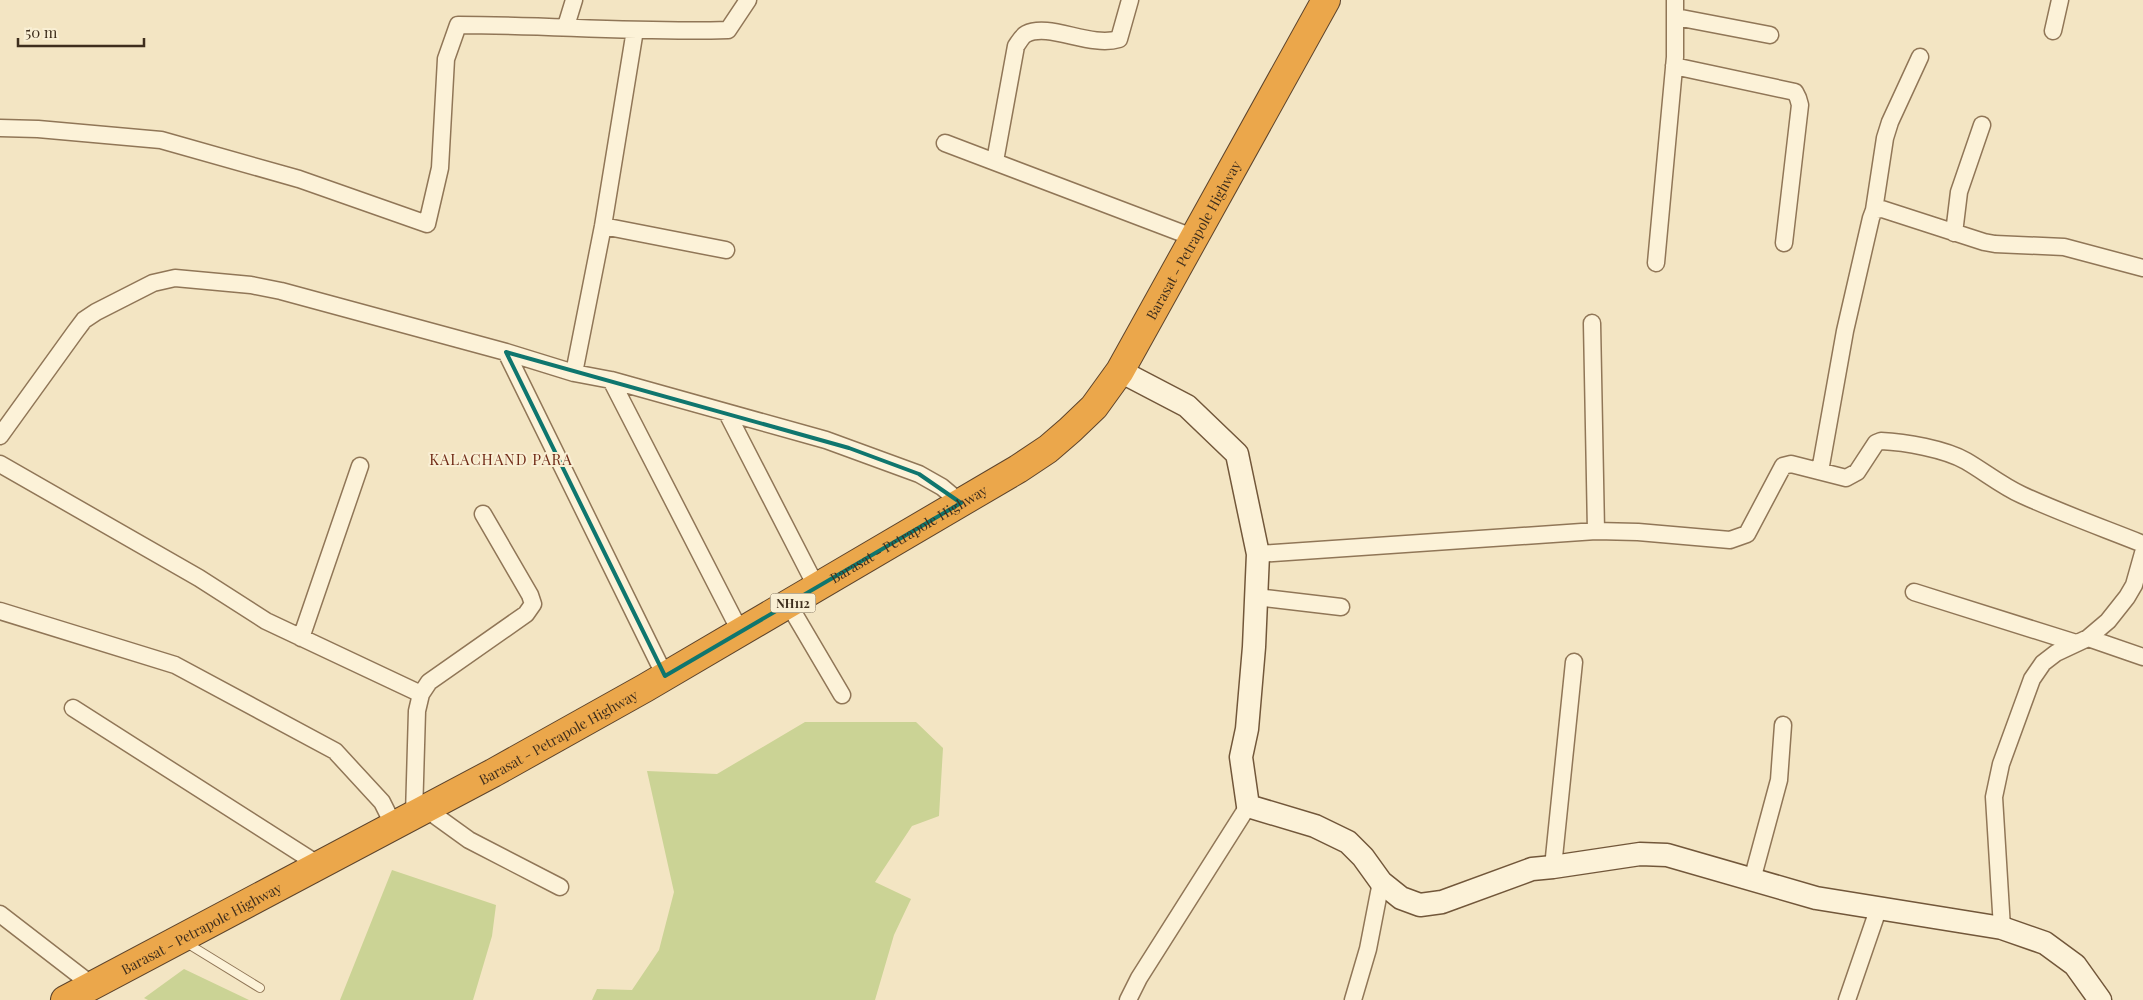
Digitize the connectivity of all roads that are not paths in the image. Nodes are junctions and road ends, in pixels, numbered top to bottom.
1 (574, 0) edge
2 (748, 0) edge
3 (1130, 0) edge
4 (1326, 0) edge
5 (1675, 0) edge
6 (2060, 0) edge
7 (1676, 17) junction
8 (566, 26) junction
9 (635, 30) junction
10 (2053, 31) dead end
11 (1770, 35) dead end
12 (1920, 57) dead end
13 (1674, 66) junction
14 (1982, 125) dead end
15 (0, 128) edge
16 (945, 143) dead end
17 (995, 161) junction
18 (1874, 210) junction
19 (602, 226) junction
20 (1954, 233) junction
21 (1196, 238) junction
22 (1784, 243) dead end
23 (726, 250) dead end
24 (1656, 263) dead end
25 (2143, 268) edge
26 (1592, 323) dead end
27 (506, 352) junction
28 (1120, 371) junction
29 (574, 373) junction
30 (611, 380) junction
31 (727, 413) junction
32 (0, 436) edge
33 (0, 464) edge
34 (360, 466) dead end
35 (1820, 471) junction
36 (961, 503) junction
37 (483, 514) dead end
38 (1596, 531) junction
39 (2143, 544) edge
40 (2143, 553) edge
41 (1258, 554) junction
42 (817, 588) junction
43 (1914, 592) dead end
44 (1256, 597) junction
45 (789, 605) junction
46 (1341, 607) dead end
47 (0, 611) edge
48 (741, 633) junction
49 (301, 638) junction
50 (2082, 641) junction
51 (2143, 656) edge
52 (1574, 662) dead end
53 (665, 676) junction
54 (421, 694) junction
55 (842, 695) dead end
56 (73, 708) dead end
57 (1783, 725) dead end
58 (1248, 806) junction
59 (411, 817) junction
60 (319, 865) junction
61 (1553, 868) junction
62 (1752, 880) junction
63 (1381, 882) junction
64 (560, 887) dead end
65 (1879, 907) junction
66 (0, 914) edge
67 (2002, 928) junction
68 (180, 939) junction
69 (92, 986) junction
70 (260, 988) dead end
71 (65, 1000) edge
72 (1128, 1000) edge
73 (1354, 1000) edge
74 (1847, 1000) edge
75 (2100, 1000) edge

1 - 8 street
2 - 9 street
3 - 17 street
4 - 21 highway, Barasat - Petrapole Highway / NH112
5 - 7 street
6 - 10 street
7 - 11 street
7 - 13 street
8 - 9 street
8 - 15 street
9 - 19 street
12 - 18 street
13 - 22 street
13 - 24 street
14 - 20 street
16 - 17 street
17 - 21 street
18 - 20 street
18 - 35 street
19 - 23 street
19 - 29 street
20 - 25 street
21 - 28 highway, Barasat - Petrapole Highway / NH112
26 - 38 street
27 - 29 street
27 - 32 street
27 - 53 street
28 - 36 highway, Barasat - Petrapole Highway / NH112
28 - 41 street
29 - 30 street
30 - 31 street
30 - 48 street
31 - 36 street
31 - 42 street
33 - 49 street
34 - 49 street
35 - 38 street
35 - 39 street
36 - 42 highway, Barasat - Petrapole Highway / NH112
37 - 54 street
38 - 41 street
40 - 50 street
41 - 44 street
42 - 45 highway, Barasat - Petrapole Highway / NH112
43 - 50 street
44 - 46 street
44 - 58 street
45 - 48 highway, Barasat - Petrapole Highway / NH112
45 - 55 street
47 - 59 street
48 - 53 highway, Barasat - Petrapole Highway / NH112
49 - 54 street
50 - 51 street
50 - 67 street
52 - 61 street
53 - 59 highway, Barasat - Petrapole Highway / NH112
54 - 59 street
56 - 60 street
57 - 62 street
58 - 63 street
58 - 72 street
59 - 60 highway, Barasat - Petrapole Highway / NH112
59 - 64 street
60 - 68 highway, Barasat - Petrapole Highway / NH112
61 - 62 street
61 - 63 street
62 - 65 street
63 - 73 street
65 - 67 street
65 - 74 street
66 - 69 street
67 - 75 street
68 - 69 highway, Barasat - Petrapole Highway / NH112
68 - 70 lane
69 - 71 highway, Barasat - Petrapole Highway / NH112

